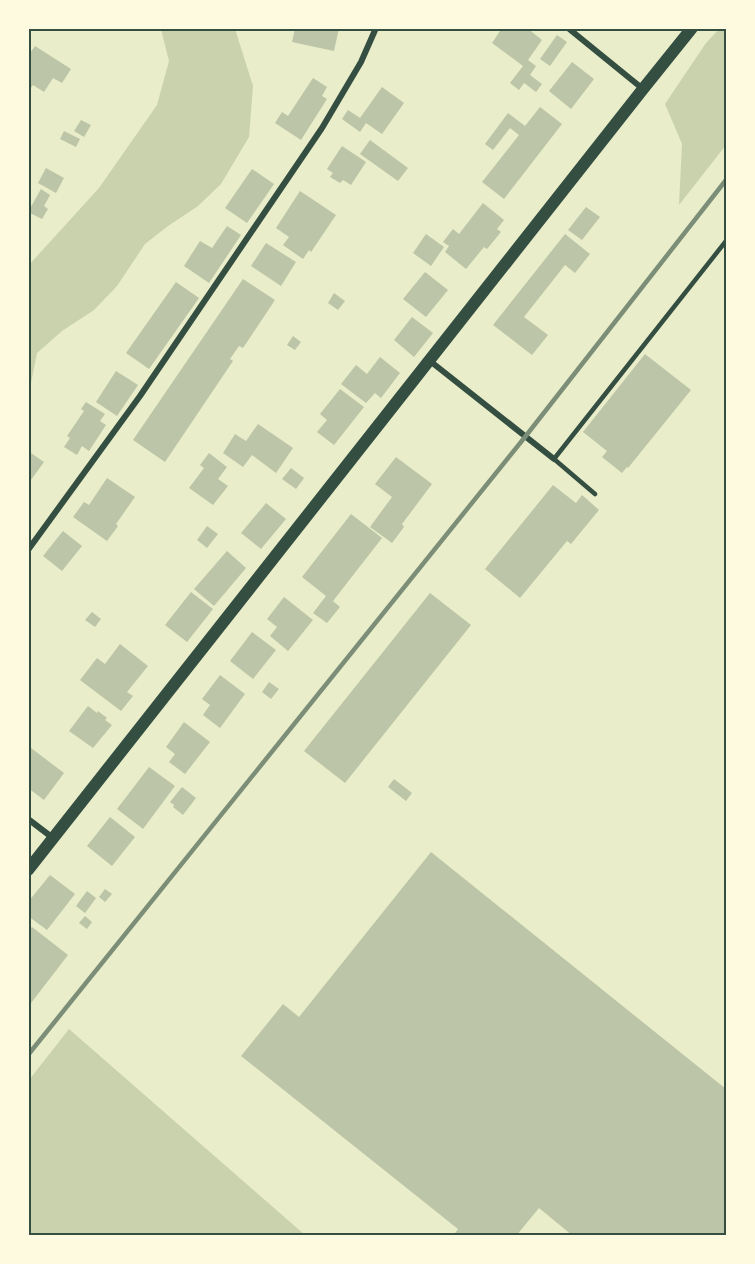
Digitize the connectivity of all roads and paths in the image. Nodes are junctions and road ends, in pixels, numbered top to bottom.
1 (376, 28) edge
2 (568, 28) edge
3 (692, 28) edge
4 (643, 89) junction
5 (726, 241) edge
6 (430, 361) junction
7 (554, 459) junction
8 (595, 494) dead end
9 (28, 550) edge
10 (28, 819) edge
11 (54, 839) junction
12 (28, 870) edge

1 - 9 street
2 - 4 street
3 - 4 main road
4 - 6 main road
5 - 7 lane
6 - 7 street
6 - 11 main road
7 - 8 lane
10 - 11 street
11 - 12 main road

